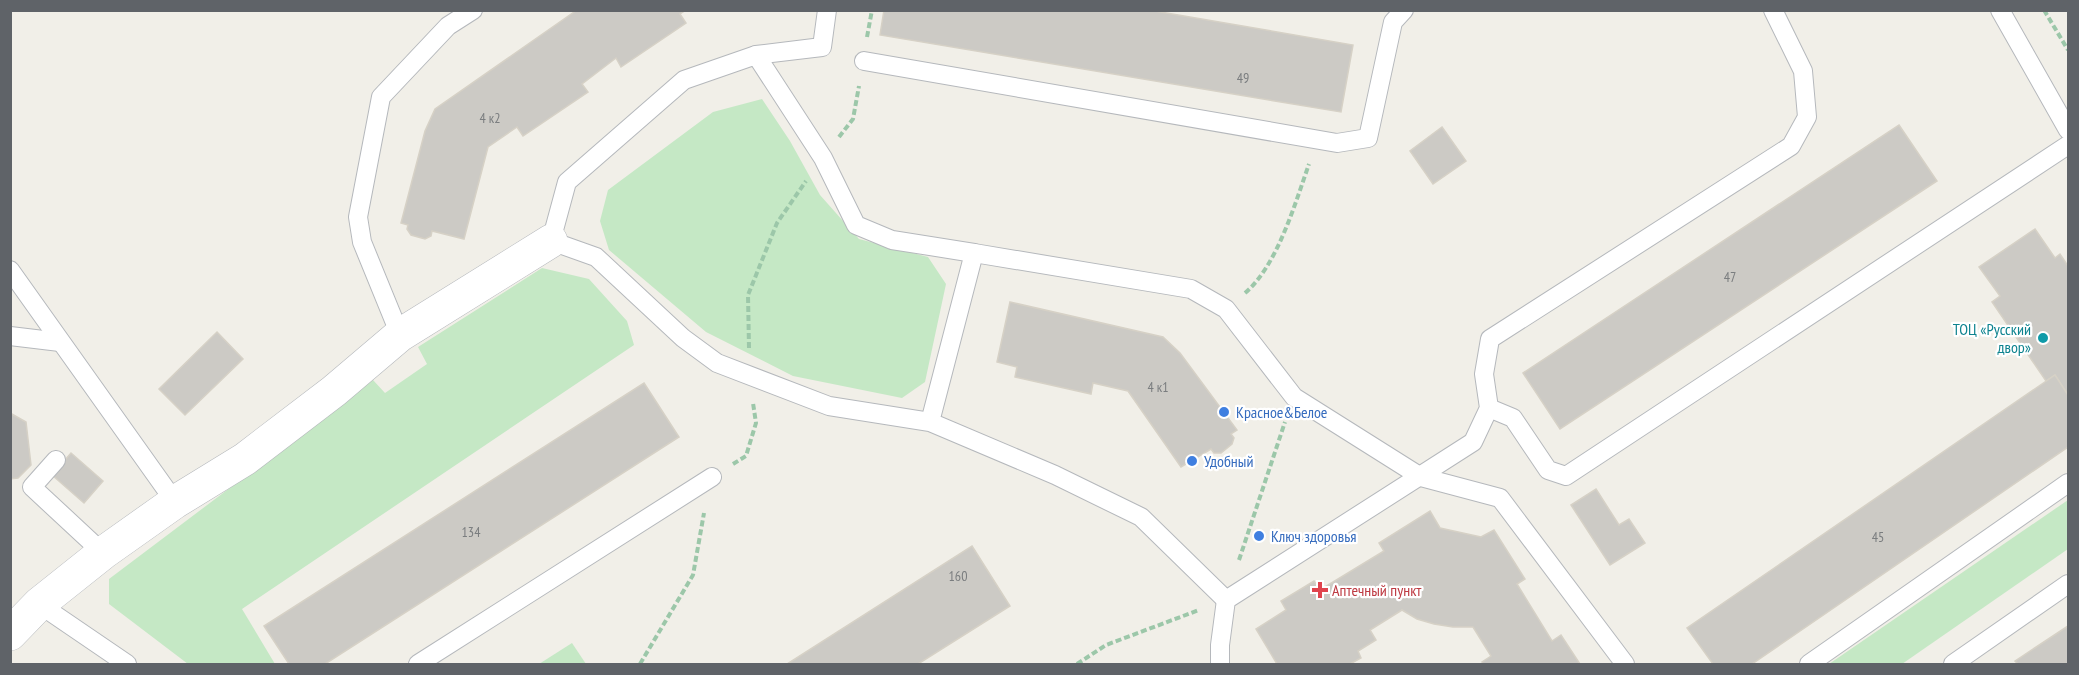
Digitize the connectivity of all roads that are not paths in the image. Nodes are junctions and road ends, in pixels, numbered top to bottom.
1 (473, 10) edge
2 (827, 10) edge
3 (1404, 10) edge
4 (1773, 10) edge
5 (2000, 10) edge
6 (756, 54) junction
7 (864, 61) road end
8 (2068, 130) edge
9 (2068, 145) edge
10 (551, 241) junction
11 (974, 253) junction
12 (10, 270) edge
13 (400, 335) junction
14 (10, 336) edge
15 (60, 342) junction
16 (1489, 408) junction
17 (930, 422) junction
18 (56, 460) dead end
19 (712, 477) road end
20 (1421, 477) junction
21 (2068, 483) edge
22 (175, 502) junction
23 (103, 553) junction
24 (2068, 584) edge
25 (1226, 600) junction
26 (39, 604) junction
27 (10, 634) edge
28 (1220, 645) junction
29 (127, 664) edge
30 (418, 664) edge
31 (1220, 664) edge
32 (1232, 664) edge
33 (1625, 664) edge
34 (1809, 664) edge
35 (1953, 664) edge

1 - 13 lane
2 - 6 lane
3 - 7 lane
4 - 16 lane
5 - 8 lane
6 - 10 lane
6 - 11 lane
9 - 16 lane
10 - 13 street
10 - 17 lane
11 - 17 lane
11 - 20 lane
12 - 15 lane
13 - 22 street
14 - 15 lane
15 - 22 lane
16 - 20 lane
17 - 25 lane
18 - 23 lane
19 - 30 lane
20 - 25 lane
20 - 33 lane
21 - 34 lane
22 - 23 street
23 - 26 street
24 - 35 lane
25 - 28 lane
26 - 27 street
26 - 29 lane
28 - 31 lane
28 - 32 lane

